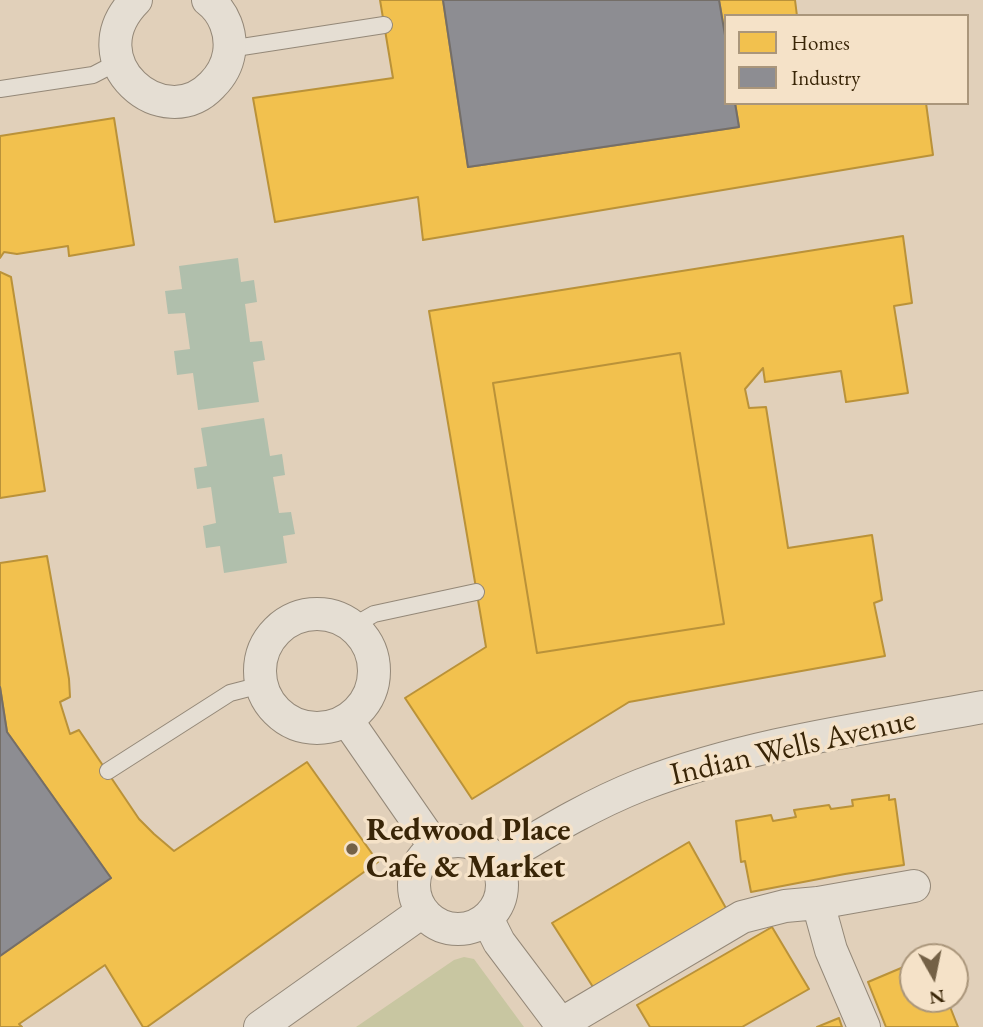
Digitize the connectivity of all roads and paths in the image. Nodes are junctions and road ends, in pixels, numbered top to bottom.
1 (136, 0) edge
2 (208, 0) edge
3 (384, 25) dead end
4 (229, 49) junction
5 (118, 62) junction
6 (0, 89) edge
7 (477, 593) dead end
8 (353, 626) junction
9 (261, 685) junction
10 (983, 707) edge
11 (346, 720) junction
12 (108, 771) dead end
13 (435, 847) junction
14 (496, 862) junction
15 (914, 886) dead end
16 (818, 903) junction
17 (422, 912) junction
18 (487, 918) junction
19 (562, 1026) edge
20 (260, 1027) edge
21 (864, 1027) edge

1 - 5 street
2 - 4 street
3 - 4 lane
4 - 5 street
5 - 6 lane
7 - 8 lane
8 - 9 street
8 - 11 street
9 - 11 street
9 - 12 lane
10 - 14 street, Indian Wells Avenue
11 - 13 street
13 - 14 street
13 - 17 street
14 - 18 street
15 - 16 street
16 - 19 street
16 - 21 street
17 - 18 street
17 - 20 street
18 - 19 street

